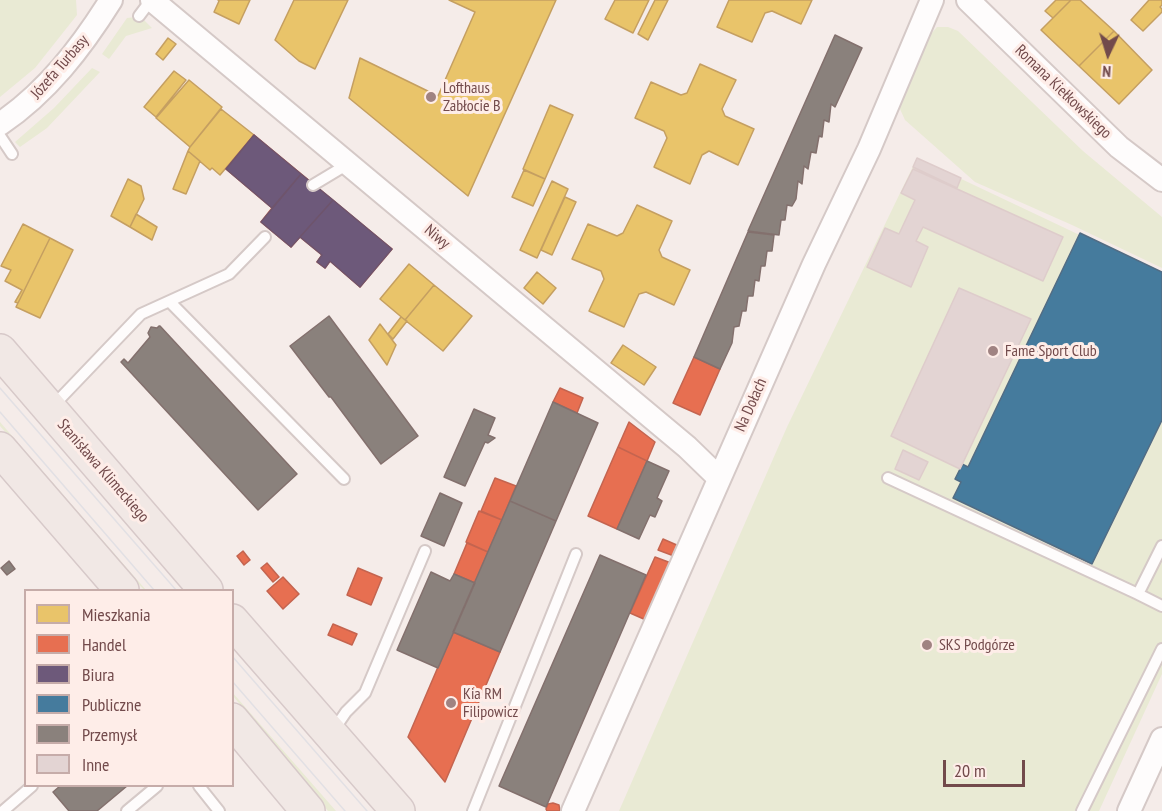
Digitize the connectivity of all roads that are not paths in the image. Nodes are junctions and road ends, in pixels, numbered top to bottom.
1 (111, 0) edge
2 (932, 0) edge
3 (968, 0) edge
4 (147, 5) edge
5 (0, 124) edge
6 (0, 136) edge
7 (12, 154) dead end
8 (348, 164) junction
9 (1162, 180) edge
10 (313, 185) dead end
11 (265, 237) dead end
12 (170, 302) junction
13 (0, 351) edge
14 (50, 409) junction
15 (0, 449) edge
16 (719, 478) junction
17 (888, 478) dead end
18 (344, 479) dead end
19 (1162, 546) edge
20 (425, 551) dead end
21 (576, 554) dead end
22 (120, 589) edge
23 (204, 589) edge
24 (1138, 594) junction
25 (1162, 606) edge
26 (234, 623) edge
27 (1162, 649) edge
28 (234, 726) edge
29 (331, 734) junction
30 (1162, 739) edge
31 (31, 787) edge
32 (156, 787) edge
33 (200, 787) edge
34 (3, 811) edge
35 (127, 811) edge
36 (219, 811) edge
37 (308, 811) edge
38 (398, 811) edge
39 (473, 811) edge
40 (573, 811) edge
41 (1082, 811) edge
42 (1129, 811) edge

1 - 5 street, Józefa Turbasy
2 - 16 street, Na Dołach
3 - 9 street, Romana Kiełkowskiego
4 - 8 street, Niwy
6 - 7 lane
8 - 10 lane
8 - 16 street, Niwy
11 - 12 lane
12 - 14 lane
12 - 18 lane
13 - 14 main road, Stanisława Klimeckiego
14 - 23 main road, Stanisława Klimeckiego
15 - 22 main road
16 - 40 street, Na Dołach
17 - 24 lane
19 - 24 lane
20 - 29 lane
21 - 39 lane
24 - 25 lane
26 - 29 main road
27 - 41 lane
28 - 37 main road
29 - 38 main road
30 - 42 street
31 - 34 lane
32 - 35 lane
33 - 36 lane

